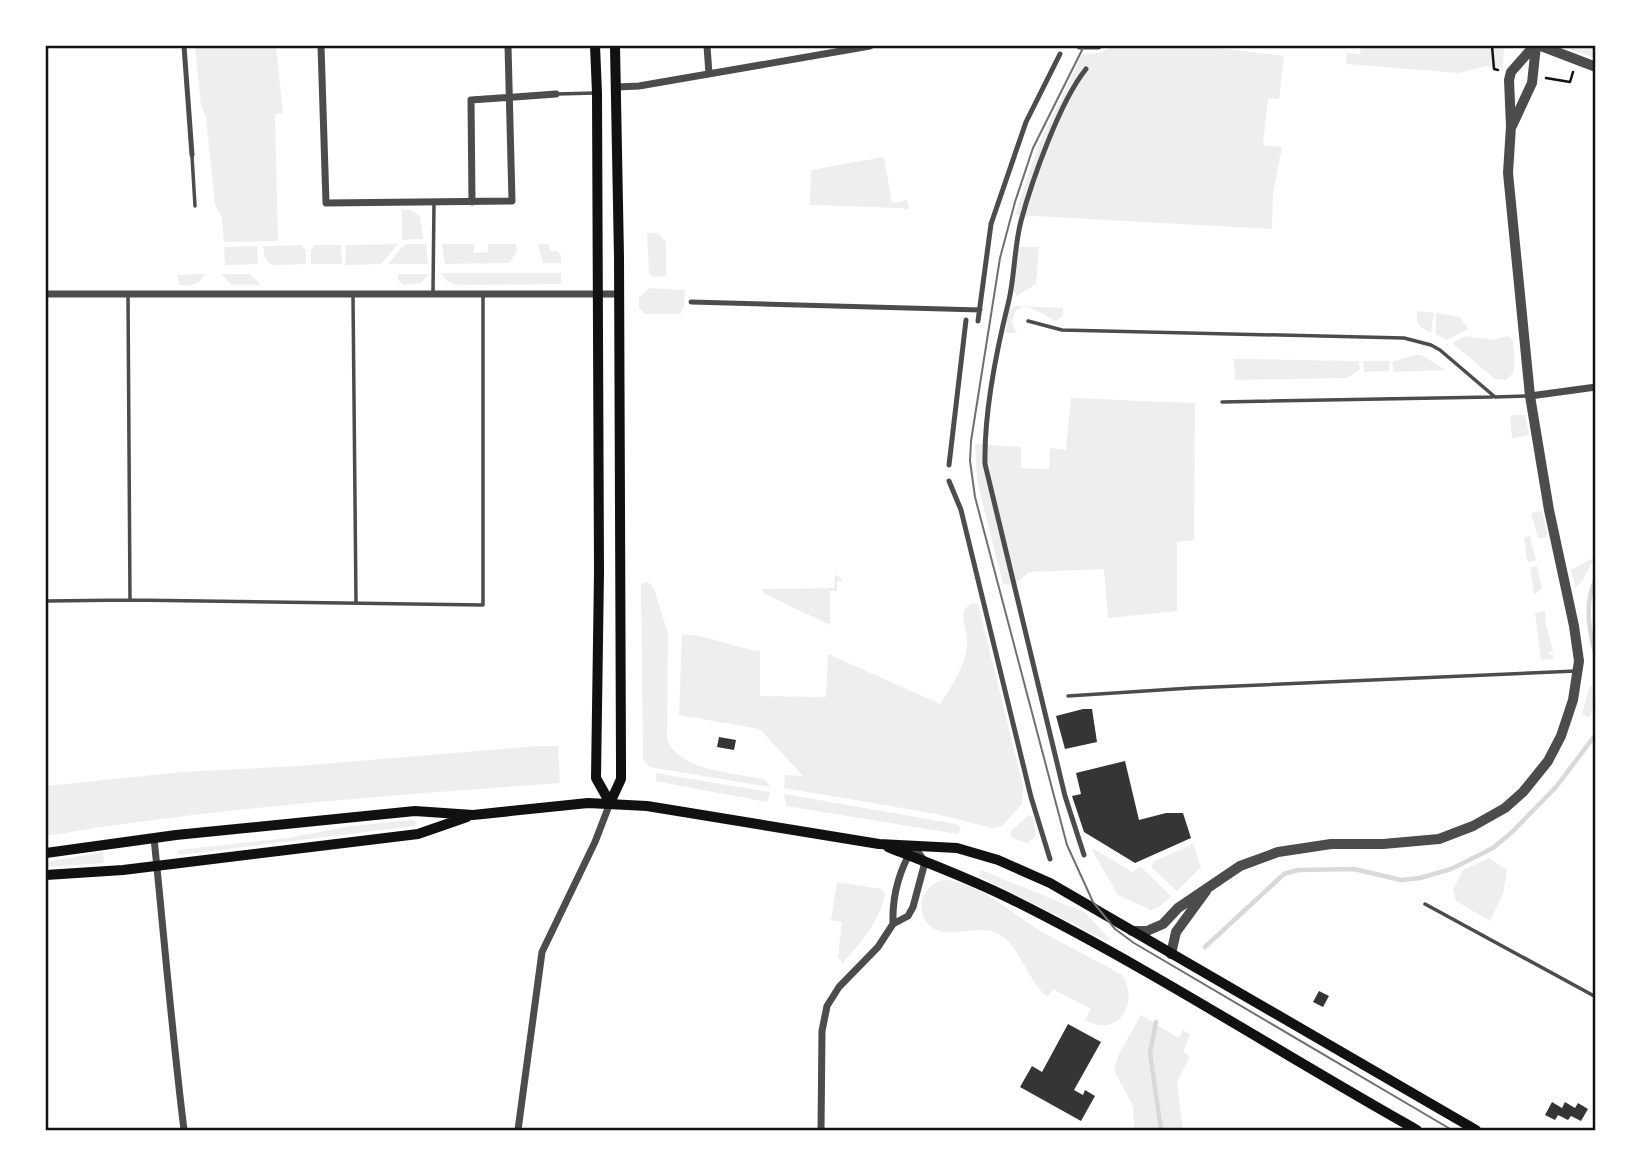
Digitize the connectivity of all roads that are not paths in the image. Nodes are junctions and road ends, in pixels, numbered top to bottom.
1 (184, 46) edge
2 (321, 46) edge
3 (508, 46) edge
4 (595, 46) edge
5 (615, 46) edge
6 (707, 46) edge
7 (870, 46) edge
8 (1080, 46) edge
9 (1098, 46) edge
10 (1535, 46) edge
11 (1541, 46) edge
12 (1059, 54) dead end
13 (1595, 67) edge
14 (1086, 69) dead end
15 (709, 74) junction
16 (617, 87) junction
17 (597, 93) junction
18 (556, 94) joint
19 (509, 96) junction
20 (1511, 126) junction
21 (192, 155) joint
22 (472, 202) junction
23 (434, 203) junction
24 (195, 206) dead end
25 (46, 294) edge
26 (128, 294) junction
27 (353, 294) junction
28 (433, 294) junction
29 (483, 294) junction
30 (598, 294) junction
31 (619, 294) junction
32 (691, 302) dead end
33 (980, 310) junction
34 (966, 320) dead end
35 (978, 321) dead end
36 (1028, 321) dead end
37 (1595, 387) edge
38 (1530, 396) junction
39 (1495, 397) junction
40 (1222, 402) dead end
41 (949, 465) dead end
42 (949, 481) dead end
43 (130, 600) junction
44 (46, 601) edge
45 (356, 602) junction
46 (1578, 671) junction
47 (1068, 696) dead end
48 (610, 803) junction
49 (473, 815) junction
50 (154, 838) junction
51 (911, 850) junction
52 (46, 853) edge
53 (1084, 855) dead end
54 (1050, 859) dead end
55 (925, 862) junction
56 (157, 866) junction
57 (46, 875) edge
58 (1211, 885) junction
59 (1425, 904) dead end
60 (893, 924) junction
61 (1132, 931) junction
62 (1171, 954) junction
63 (1595, 997) edge
64 (184, 1130) edge
65 (518, 1130) edge
66 (821, 1130) edge
67 (1417, 1130) edge
68 (1476, 1130) edge

1 - 21 street
2 - 23 street
3 - 19 street
4 - 17 main road
5 - 16 main road
6 - 15 street
7 - 15 street
8 - 9 street
10 - 20 street
10 - 20 street
11 - 13 street
12 - 33 street
14 - 53 street
15 - 16 street
16 - 31 main road
17 - 18 lane
17 - 30 main road
18 - 19 street
19 - 22 street
19 - 22 street
20 - 38 street
21 - 24 lane
22 - 23 street
23 - 28 lane
25 - 26 street
26 - 27 street
26 - 43 lane
27 - 28 street
27 - 45 lane
28 - 29 street
29 - 30 street
29 - 45 lane
30 - 31 street
30 - 48 main road
31 - 48 main road
32 - 33 street
33 - 35 street
34 - 41 street
36 - 39 lane
37 - 38 street
38 - 39 lane
38 - 46 street
39 - 40 lane
42 - 54 street
43 - 44 lane
43 - 45 lane
46 - 47 lane
46 - 58 street
48 - 49 main road
48 - 51 main road
48 - 65 street
49 - 50 main road
49 - 56 main road
50 - 52 main road
50 - 56 street
51 - 55 main road
51 - 60 street
51 - 61 main road
55 - 60 street
55 - 67 main road
56 - 57 main road
56 - 64 street
58 - 61 street
58 - 62 street
59 - 63 lane
60 - 66 street
61 - 62 main road
62 - 68 main road

